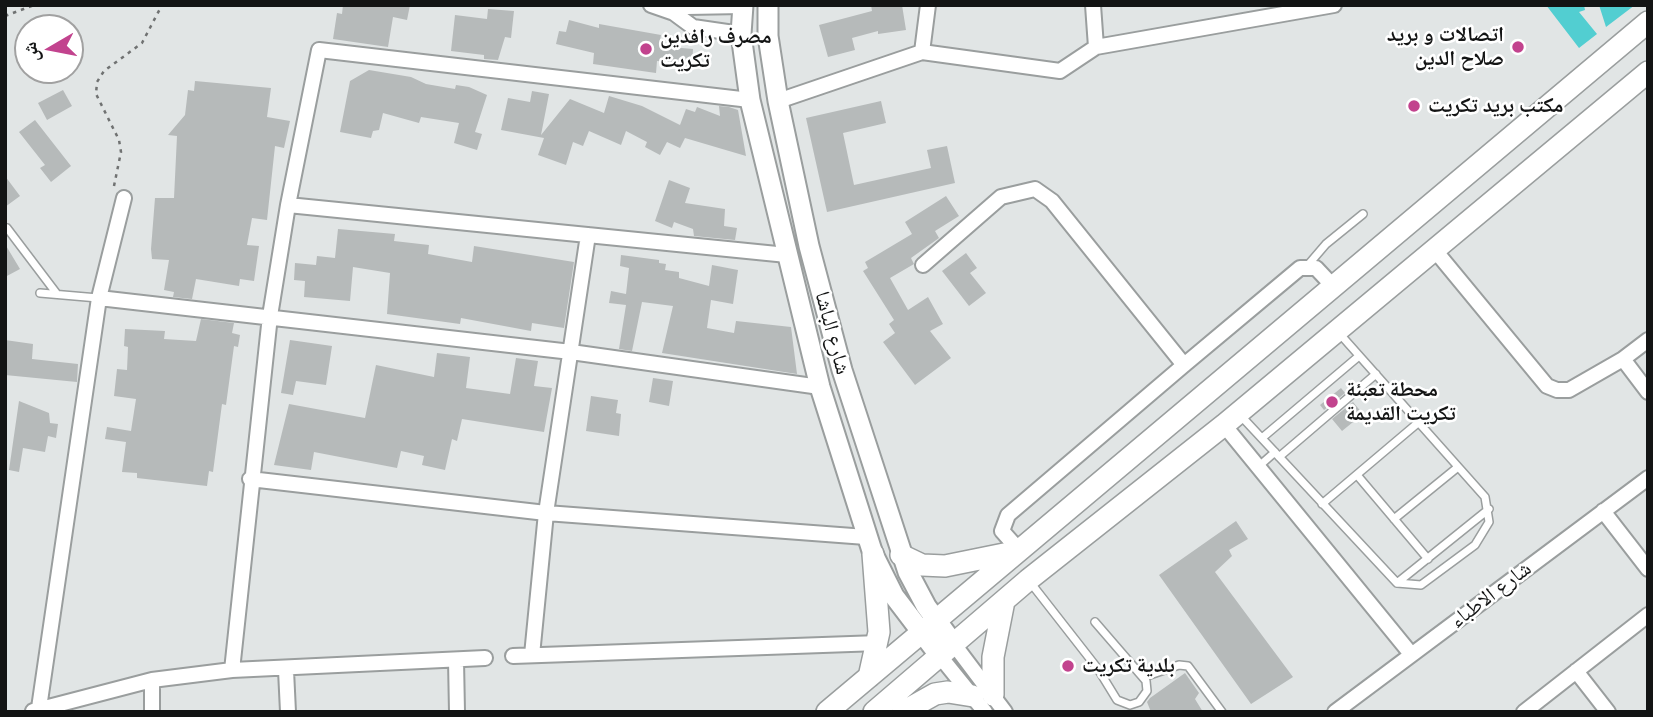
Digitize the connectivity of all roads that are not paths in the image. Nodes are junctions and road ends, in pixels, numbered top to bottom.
1 (651, 5) edge
2 (768, 5) edge
3 (928, 5) edge
4 (1093, 5) edge
5 (1334, 5) edge
6 (743, 6) edge
7 (674, 13) junction
8 (1648, 22) edge
9 (741, 34) junction
10 (1096, 47) junction
11 (922, 52) junction
12 (1648, 72) edge
13 (750, 100) junction
14 (778, 101) junction
15 (119, 196) road end
16 (288, 205) junction
17 (1363, 214) dead end
18 (7, 228) dead end
19 (588, 235) junction
20 (1433, 248) junction
21 (787, 255) junction
22 (923, 265) dead end
23 (1308, 265) junction
24 (1332, 285) junction
25 (40, 293) dead end
26 (57, 294) junction
27 (99, 298) junction
28 (270, 316) junction
29 (1336, 330) junction
30 (1648, 340) edge
31 (571, 352) junction
32 (1359, 356) junction
33 (1623, 359) junction
34 (1184, 365) junction
35 (1376, 374) junction
36 (820, 387) junction
37 (1648, 392) edge
38 (1231, 419) junction
39 (1419, 422) junction
40 (1262, 438) junction
41 (1277, 455) junction
42 (1258, 467) junction
43 (1458, 467) junction
44 (1357, 475) junction
45 (1648, 478) edge
46 (250, 480) junction
47 (1322, 504) junction
48 (1489, 509) junction
49 (1603, 511) junction
50 (546, 513) junction
51 (1394, 519) junction
52 (869, 545) junction
53 (1018, 551) junction
54 (901, 555) junction
55 (1427, 559) junction
56 (1648, 569) edge
57 (1028, 580) junction
58 (1397, 583) junction
59 (1004, 601) junction
60 (1648, 615) edge
61 (1095, 622) dead end
62 (930, 628) junction
63 (878, 643) junction
64 (946, 649) junction
65 (1411, 654) junction
66 (532, 655) junction
67 (513, 656) dead end
68 (485, 658) dead end
69 (456, 660) junction
70 (232, 670) junction
71 (286, 670) junction
72 (1576, 671) junction
73 (869, 677) junction
74 (1143, 677) junction
75 (152, 680) junction
76 (989, 704) edge
77 (35, 710) edge
78 (152, 712) edge
79 (288, 712) edge
80 (457, 712) edge
81 (827, 712) edge
82 (874, 712) edge
83 (903, 712) edge
84 (1222, 712) edge
85 (1335, 712) edge
86 (1524, 712) edge
87 (1608, 712) edge

1 - 7 street
2 - 14 main road, شارع الباشا
3 - 11 street
4 - 10 street
5 - 10 street
6 - 7 street
6 - 9 main road
7 - 9 street
8 - 24 main road
9 - 13 main road
10 - 11 street
11 - 14 street
12 - 20 main road
13 - 16 street
13 - 21 main road
14 - 54 main road, شارع الباشا
15 - 27 street
16 - 19 street
16 - 28 street
17 - 23 lane
18 - 26 lane
19 - 21 street
19 - 31 street
20 - 29 main road
20 - 33 street
21 - 36 main road
22 - 34 street
23 - 24 street
23 - 34 street
24 - 53 main road
25 - 26 lane
26 - 27 lane
27 - 28 street
27 - 77 street
28 - 31 street
28 - 46 street
29 - 32 lane
29 - 38 main road
30 - 33 street
31 - 36 street
31 - 50 street
32 - 35 lane
32 - 40 lane
33 - 37 street
34 - 53 street
35 - 39 lane
35 - 41 lane
36 - 52 main road
38 - 40 lane
38 - 42 street
38 - 57 main road
39 - 43 lane
39 - 44 lane
40 - 41 lane
41 - 42 lane
41 - 47 lane
42 - 65 street
43 - 48 lane
43 - 51 lane
44 - 47 lane
44 - 51 lane
45 - 49 street, شارع الاطباء
46 - 50 street
46 - 70 street
47 - 58 lane
48 - 55 lane
48 - 58 lane
49 - 56 street
49 - 65 street, شارع الاطباء
50 - 52 street
50 - 66 street
51 - 55 lane
52 - 62 main road
52 - 63 main road
53 - 54 main road
53 - 62 main road
54 - 62 main road, شارع الباشا
55 - 58 lane
57 - 59 main road
57 - 74 lane
59 - 64 main road
59 - 76 main road
60 - 72 street
61 - 74 lane
62 - 64 main road
62 - 73 main road
63 - 66 street
63 - 73 main road
64 - 76 street
64 - 82 main road
65 - 85 street, شارع الاطباء
66 - 67 street
68 - 69 street
69 - 71 street
69 - 80 street
70 - 71 street
70 - 75 street
71 - 79 street
72 - 86 street
72 - 87 street
73 - 81 main road
74 - 84 lane
75 - 77 street
75 - 78 street
76 - 83 main road

